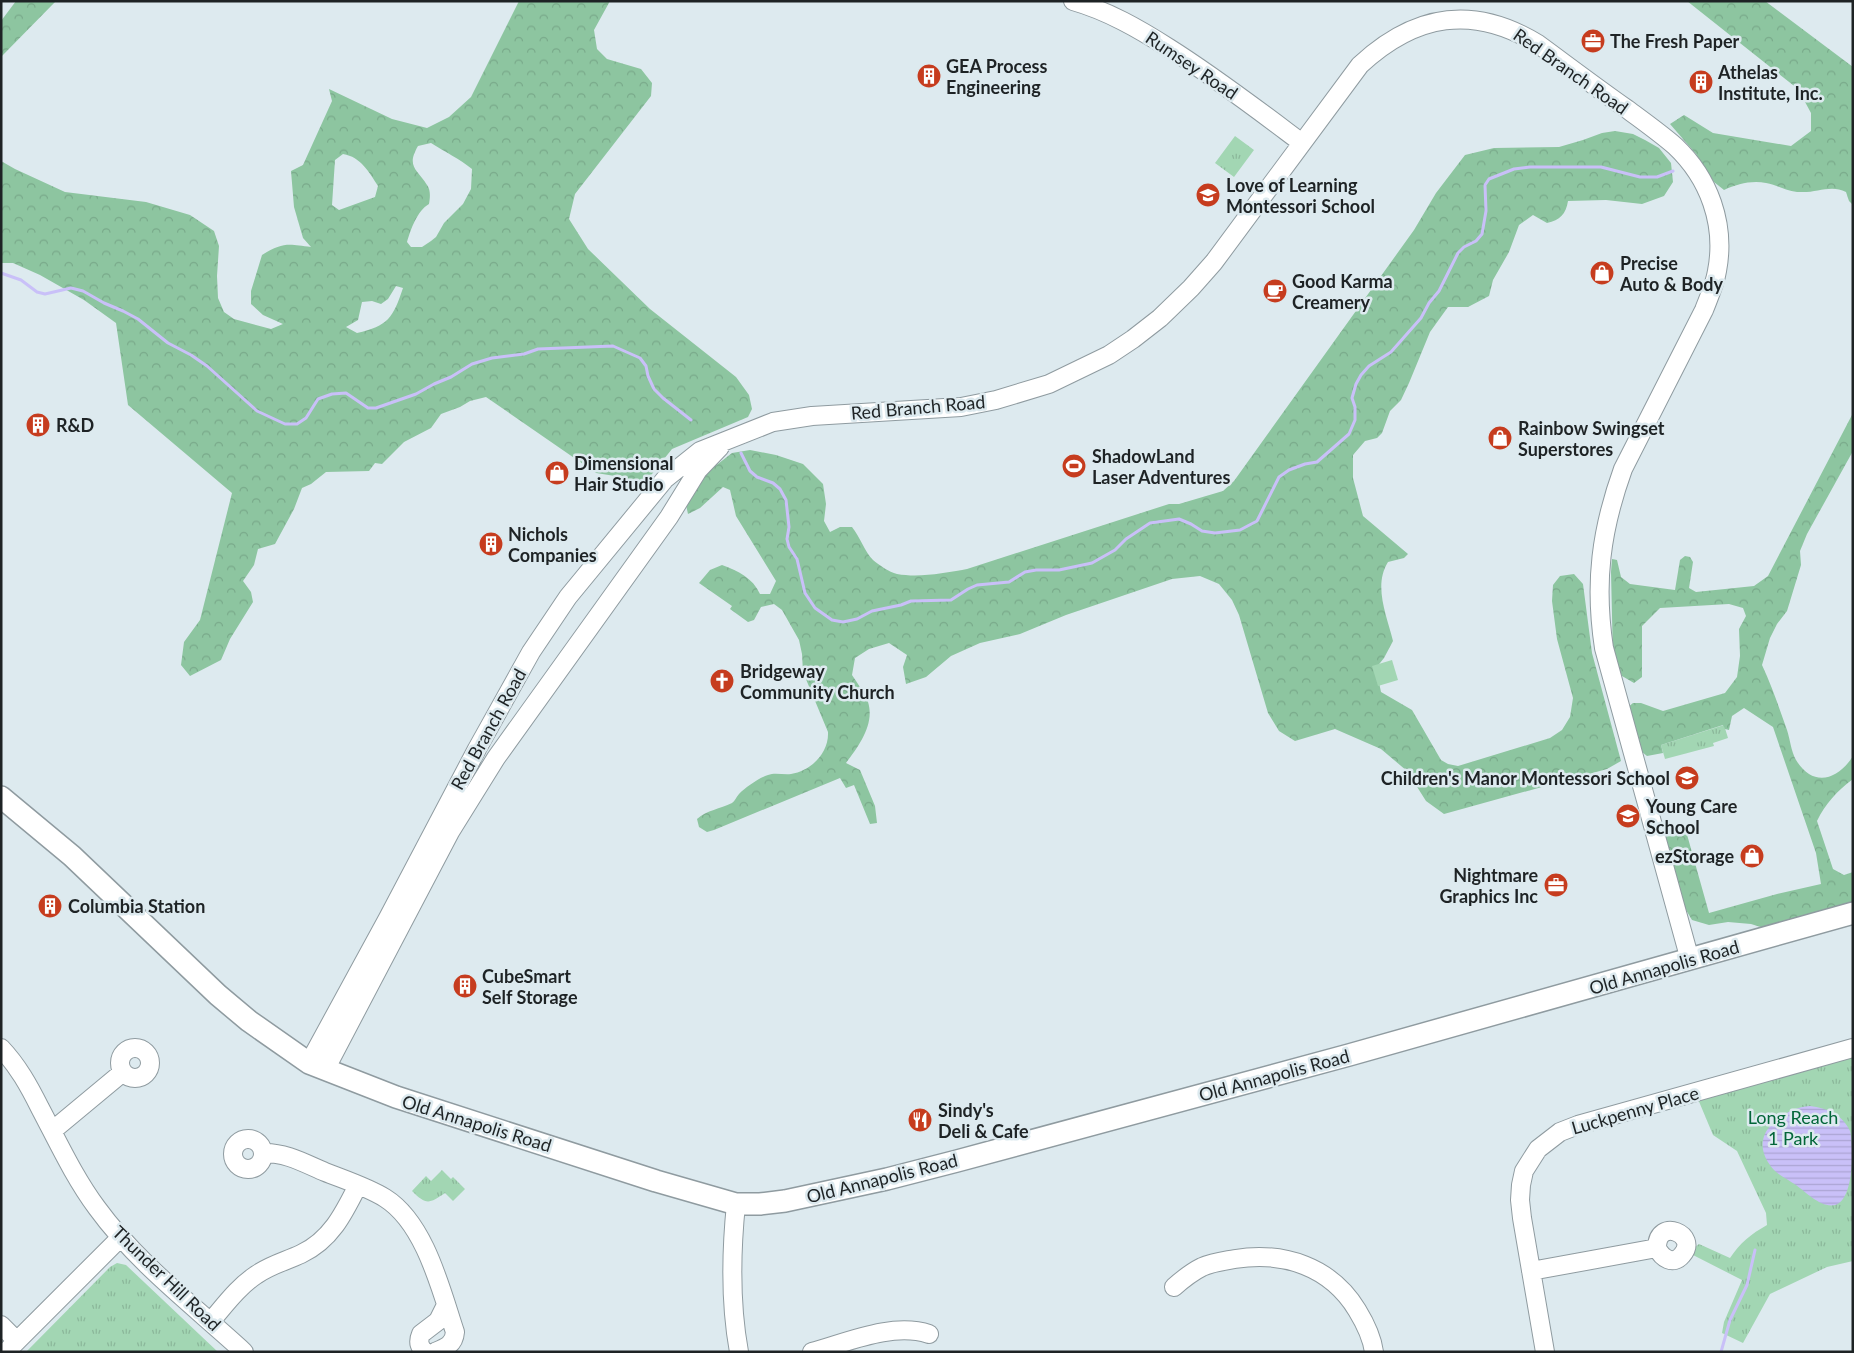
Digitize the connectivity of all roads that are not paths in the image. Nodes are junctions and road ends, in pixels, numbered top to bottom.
1 (1073, 1) edge
2 (1302, 144) junction
3 (725, 441) junction
4 (1, 797) edge
5 (1853, 913) edge
6 (1690, 960) junction
7 (1, 1048) edge
8 (1853, 1048) edge
9 (317, 1067) junction
10 (123, 1072) dead end
11 (52, 1130) junction
12 (264, 1153) dead end
13 (358, 1185) junction
14 (736, 1204) junction
15 (121, 1237) junction
16 (1657, 1248) dead end
17 (1531, 1271) junction
18 (1174, 1287) dead end
19 (446, 1306) junction
20 (211, 1321) junction
21 (1, 1325) edge
22 (929, 1334) dead end
23 (11, 1346) edge
24 (244, 1352) edge
25 (424, 1352) edge
26 (435, 1352) edge
27 (739, 1352) edge
28 (812, 1352) edge
29 (1374, 1352) edge
30 (1545, 1352) edge

1 - 2 street, Rumsey Road
2 - 3 street, Red Branch Road
2 - 6 street, Red Branch Road
3 - 9 street, Red Branch Road
3 - 9 street, Red Branch Road
4 - 9 main road, Old Annapolis Road
5 - 6 main road, Old Annapolis Road
6 - 14 main road, Old Annapolis Road
7 - 11 street, Thunder Hill Road
8 - 17 street, Luckpenny Place
9 - 14 main road, Old Annapolis Road
10 - 11 street
11 - 15 street, Thunder Hill Road
12 - 13 street
13 - 19 street
13 - 20 street
14 - 27 street
15 - 20 street, Thunder Hill Road
15 - 23 street
16 - 17 street
17 - 30 street, Luckpenny Place
18 - 29 street
19 - 25 street
19 - 26 street
20 - 24 street, Thunder Hill Road
21 - 23 street
22 - 28 street

